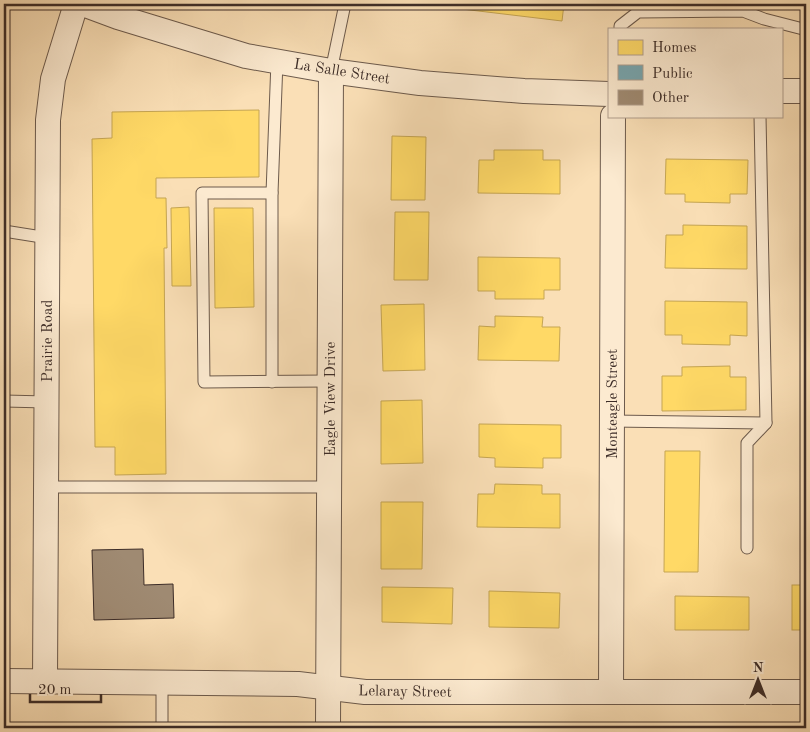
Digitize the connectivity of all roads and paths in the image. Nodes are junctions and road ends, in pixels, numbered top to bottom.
1 (76, 4) edge
2 (83, 4) edge
3 (345, 4) edge
4 (620, 28) edge
5 (806, 29) edge
6 (277, 61) junction
7 (330, 71) junction
8 (782, 91) edge
9 (806, 91) edge
10 (608, 94) edge
11 (613, 118) edge
12 (760, 118) edge
13 (272, 193) junction
14 (4, 231) edge
15 (48, 238) junction
16 (272, 382) junction
17 (330, 382) junction
18 (4, 401) edge
19 (47, 402) junction
20 (612, 421) junction
21 (766, 423) junction
22 (46, 487) junction
23 (330, 487) junction
24 (747, 548) dead end
25 (4, 681) edge
26 (45, 681) junction
27 (162, 682) junction
28 (329, 688) junction
29 (610, 692) junction
30 (806, 692) edge
31 (162, 728) edge
32 (328, 728) edge

1 - 15 street, Prairie Road
2 - 6 street, La Salle Street
3 - 7 lane
4 - 5 lane
6 - 7 street, La Salle Street
6 - 13 lane
7 - 10 street, La Salle Street
7 - 17 street, Eagle View Drive
8 - 9 street
11 - 20 street, Monteagle Street
12 - 21 lane
13 - 16 lane
13 - 16 lane
14 - 15 lane
15 - 19 street, Prairie Road
16 - 17 lane
17 - 23 street, Eagle View Drive
18 - 19 lane
19 - 22 street, Prairie Road
20 - 21 lane
20 - 29 street, Monteagle Street
21 - 24 lane
22 - 23 lane
22 - 26 street, Prairie Road
23 - 28 street, Eagle View Drive
25 - 26 street, Lelaray Street
26 - 27 street, Lelaray Street
27 - 28 street, Lelaray Street
27 - 31 lane
28 - 29 street, Lelaray Street
28 - 32 street, Eagle View Drive
29 - 30 street, Lelaray Street

